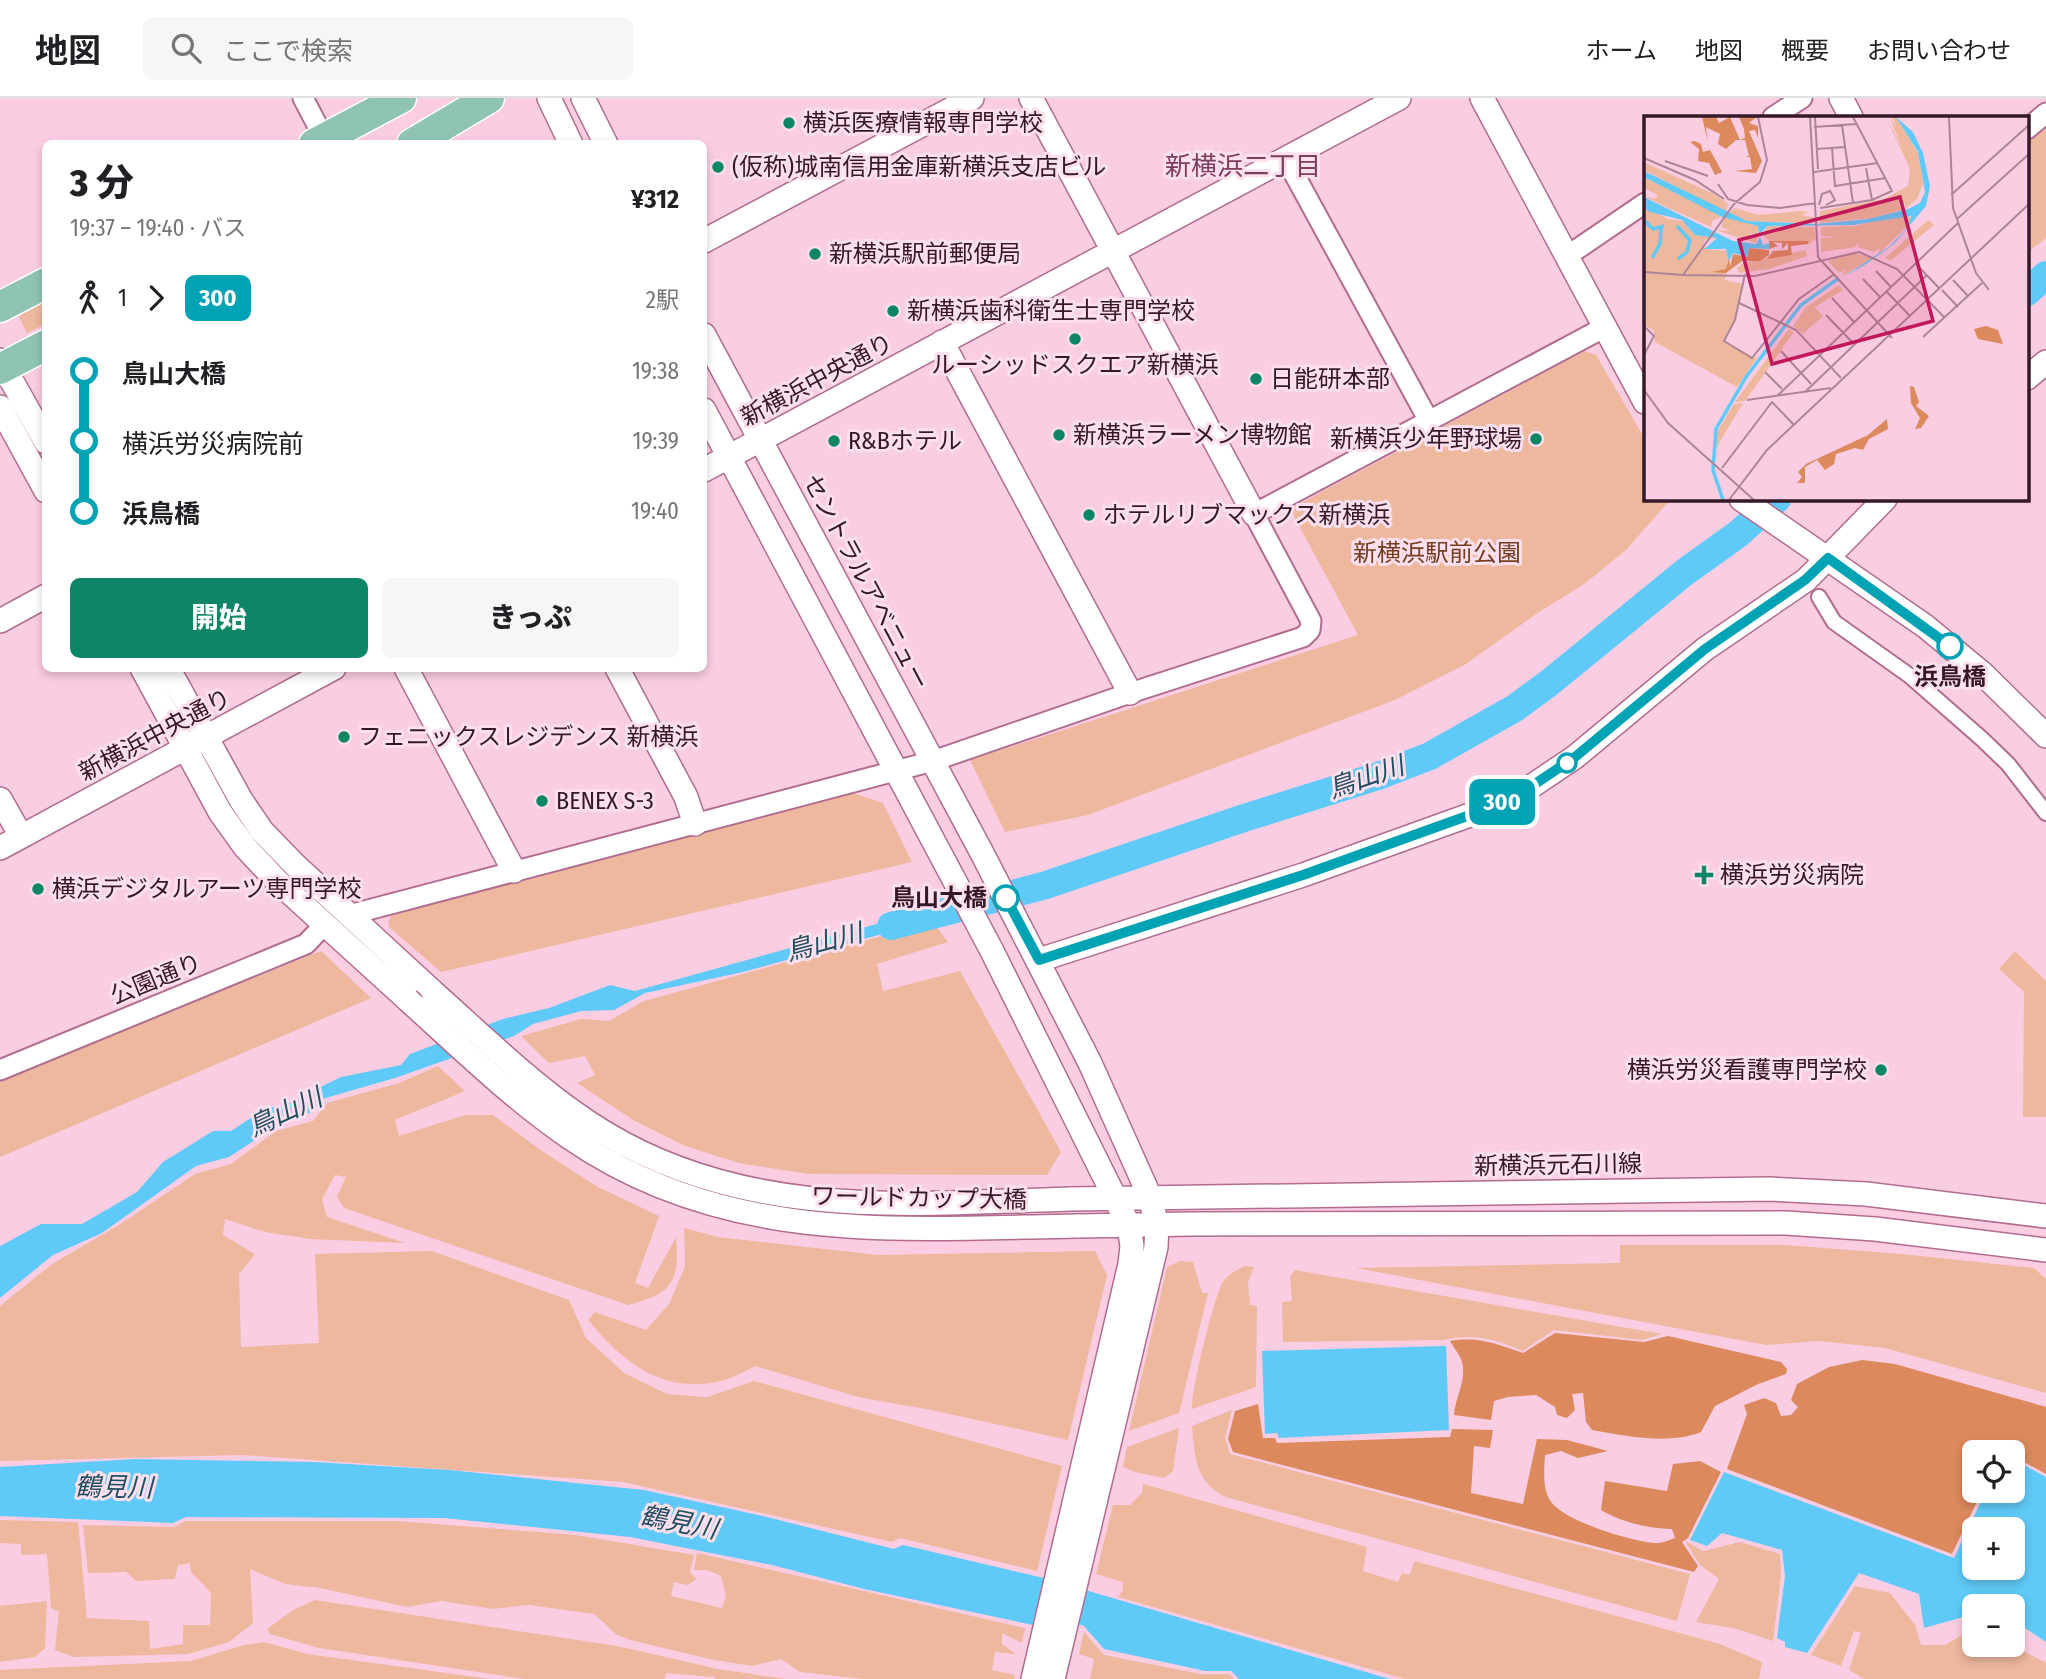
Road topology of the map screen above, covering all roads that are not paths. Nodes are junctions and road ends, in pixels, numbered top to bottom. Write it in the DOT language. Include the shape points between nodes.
graph roads {
  1 [pos="303,98"];
  2 [pos="401,98"];
  3 [pos="489,98"];
  4 [pos="549,98"];
  5 [pos="583,98"];
  6 [pos="972,98"];
  7 [pos="1031,98"];
  8 [pos="1399,98"];
  9 [pos="1482,98"];
  10 [pos="1802,98"];
  11 [pos="1841,98"];
  12 [pos="2046,113"];
  13 [pos="1775,116"];
  14 [pos="1851,116"];
  15 [pos="2028,128"];
  16 [pos="318,140"];
  17 [pos="320,140"];
  18 [pos="419,140"];
  19 [pos="569,140"];
  20 [pos="604,140"];
  21 [pos="1286,159"];
  22 [pos="1644,204"];
  23 [pos="707,239"];
  24 [pos="1113,251"];
  25 [pos="1567,256"];
  26 [pos="42,285"];
  27 [pos="0,307"];
  28 [pos="1605,327"];
  29 [pos="707,341"];
  30 [pos="943,342"];
  31 [pos="42,347"];
  32 [pos="2046,362"];
  33 [pos="2,365"];
  34 [pos="2028,377"];
  35 [pos="1644,400"];
  36 [pos="0,407"];
  37 [pos="707,416"];
  38 [pos="1429,421"];
  39 [pos="42,435"];
  40 [pos="760,440"];
  41 [pos="728,457"];
  42 [pos="707,468"];
  43 [pos="42,484"];
  44 [pos="1742,500"];
  45 [pos="1884,500"];
  46 [pos="1254,514"];
  47 [pos="1828,558"];
  48 [pos="1819,597"];
  49 [pos="42,598"];
  50 [pos="0,621"];
  51 [pos="144,672"];
  52 [pos="171,672"];
  53 [pos="327,672"];
  54 [pos="408,672"];
  55 [pos="619,672"];
  56 [pos="1130,693"];
  57 [pos="206,737"];
  58 [pos="2046,737"];
  59 [pos="185,748"];
  60 [pos="933,761"];
  61 [pos="897,771"];
  62 [pos="0,799"];
  63 [pos="2046,813"];
  64 [pos="695,824"];
  65 [pos="21,836"];
  66 [pos="0,848"];
  67 [pos="514,871"];
  68 [pos="349,915"];
  69 [pos="325,924"];
  70 [pos="1033,950"];
  71 [pos="0,1070"];
  72 [pos="1116,1197"];
  73 [pos="1150,1197"];
  74 [pos="1070,1199"];
  75 [pos="2046,1216"];
  76 [pos="1157,1225"];
  77 [pos="1129,1226"];
  78 [pos="2046,1250"];
  79 [pos="1141,1265"];
  80 [pos="1033,1679"];
  81 [pos="1052,1679"];
  1 -- 16 [label="street"];
  2 -- 17 [label="main road"];
  3 -- 18 [label="main road"];
  4 -- 19 [label="street"];
  5 -- 20 [label="street"];
  6 -- 23 [label="street"];
  7 -- 24 [label="street"];
  8 -- 21 [label="street, 新横浜中央通り"];
  9 -- 25 [label="street"];
  10 -- 13 [label="street"];
  11 -- 14 [label="street"];
  12 -- 15 [label="street"];
  21 -- 24 [label="street, 新横浜中央通り"];
  21 -- 38 [label="street"];
  22 -- 25 [label="street"];
  24 -- 30 [label="street, 新横浜中央通り"];
  24 -- 46 [label="street"];
  25 -- 28 [label="street"];
  26 -- 27 [label="main road"];
  28 -- 35 [label="street"];
  28 -- 38 [label="street"];
  29 -- 40 [label="street, セントラルアベニュー"];
  30 -- 40 [label="street, 新横浜中央通り"];
  30 -- 56 [label="street"];
  31 -- 33 [label="main road"];
  32 -- 34 [label="street"];
  33 -- 39 [label="street"];
  36 -- 43 [label="street"];
  37 -- 41 [label="street"];
  38 -- 46 [label="street"];
  40 -- 41 [label="street, 新横浜中央通り"];
  40 -- 60 [label="street, セントラルアベニュー"];
  41 -- 42 [label="street, 新横浜中央通り"];
  41 -- 61 [label="street"];
  44 -- 47 [label="street"];
  45 -- 47 [label="street"];
  46 -- 56 [label="street" via="1311,621 1310,630 1303,637"];
  47 -- 58 [label="street" via="1956,651"];
  47 -- 70 [label="street" via="1805,580 1705,649 1575,757 1523,792 1314,871"];
  48 -- 63 [label="street" via="1834,622 1910,676 1982,739"];
  49 -- 50 [label="street"];
  51 -- 59 [label="street, ワールドカップ大橋"];
  52 -- 57 [label="street, ワールドカップ大橋"];
  53 -- 57 [label="street, 新横浜中央通り"];
  54 -- 67 [label="street"];
  55 -- 64 [label="street" via="686,797"];
  56 -- 60 [label="street"];
  57 -- 59 [label="street, 新横浜中央通り"];
  57 -- 68 [label="street, ワールドカップ大橋" via="262,831"];
  59 -- 65 [label="street, 新横浜中央通り"];
  59 -- 69 [label="street, ワールドカップ大橋" via="245,847"];
  60 -- 61 [label="street"];
  60 -- 70 [label="street, セントラルアベニュー"];
  61 -- 64 [label="street"];
  61 -- 72 [label="street"];
  62 -- 65 [label="street"];
  64 -- 67 [label="street"];
  65 -- 66 [label="street, 新横浜中央通り"];
  67 -- 68 [label="street"];
  68 -- 74 [label="street, ワールドカップ大橋, bridge" via="580,1117 654,1159 704,1179 824,1200"];
  69 -- 71 [label="street, 公園通り" via="306,944"];
  69 -- 77 [label="street, ワールドカップ大橋, bridge" via="508,1089 569,1137 644,1180 698,1202 755,1216 850,1227"];
  70 -- 73 [label="street, セントラルアベニュー" via="1120,1124"];
  72 -- 73 [label="street, 新横浜元石川線"];
  72 -- 74 [label="street, 新横浜元石川線"];
  72 -- 77 [label="street"];
  73 -- 75 [label="street, 新横浜元石川線" via="1769,1189 1866,1194"];
  73 -- 76 [label="street, セントラルアベニュー"];
  76 -- 77 [label="street"];
  76 -- 78 [label="street" via="1774,1223 1875,1229"];
  76 -- 79 [label="street" via="1156,1247"];
  77 -- 79 [label="street"];
  79 -- 80 [label="street"];
  79 -- 81 [label="street"];
}
